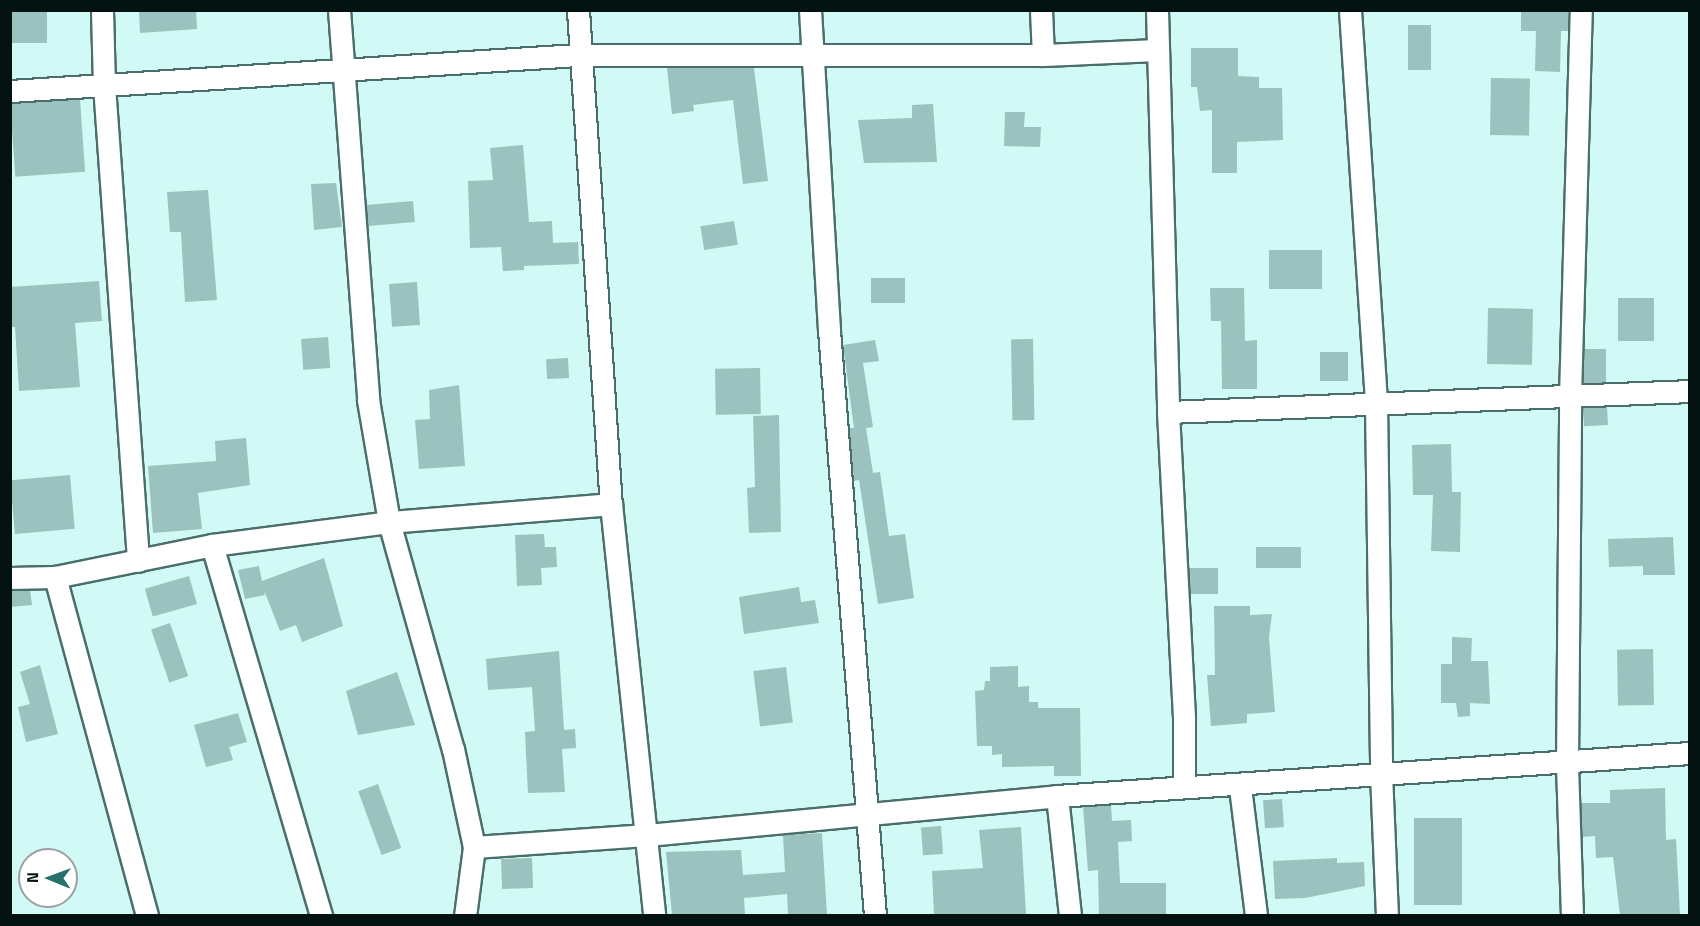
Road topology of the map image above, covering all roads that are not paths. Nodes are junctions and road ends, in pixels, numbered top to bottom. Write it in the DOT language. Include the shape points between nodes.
graph roads {
  1 [pos="102,10"];
  2 [pos="339,10"];
  3 [pos="578,10"];
  4 [pos="810,10"];
  5 [pos="1041,10"];
  6 [pos="1157,10"];
  7 [pos="1350,10"];
  8 [pos="1581,10"];
  9 [pos="1157,50"];
  10 [pos="812,53"];
  11 [pos="578,55"];
  12 [pos="1043,55"];
  13 [pos="341,70"];
  14 [pos="104,85"];
  15 [pos="10,91"];
  16 [pos="1689,391"];
  17 [pos="1570,397"];
  18 [pos="1376,402"];
  19 [pos="1168,412"];
  20 [pos="611,504"];
  21 [pos="389,522"];
  22 [pos="212,545"];
  23 [pos="138,561"];
  24 [pos="55,577"];
  25 [pos="10,578"];
  26 [pos="1689,753"];
  27 [pos="1567,764"];
  28 [pos="1381,773"];
  29 [pos="1240,786"];
  30 [pos="1184,787"];
  31 [pos="1057,796"];
  32 [pos="866,813"];
  33 [pos="647,835"];
  34 [pos="474,847"];
  35 [pos="147,915"];
  36 [pos="321,915"];
  37 [pos="465,915"];
  38 [pos="654,915"];
  39 [pos="875,915"];
  40 [pos="1070,915"];
  41 [pos="1256,915"];
  42 [pos="1387,915"];
  43 [pos="1572,915"];
  1 -- 14 [label="street"];
  2 -- 13 [label="street"];
  3 -- 11 [label="street"];
  4 -- 10 [label="street"];
  5 -- 12 [label="street"];
  6 -- 9 [label="street"];
  7 -- 18 [label="street"];
  8 -- 17 [label="street"];
  9 -- 12 [label="street"];
  9 -- 19 [label="street"];
  10 -- 11 [label="street"];
  10 -- 12 [label="street"];
  10 -- 32 [label="street"];
  11 -- 13 [label="street"];
  11 -- 20 [label="street"];
  13 -- 14 [label="street"];
  13 -- 21 [label="street" via="368,400"];
  14 -- 15 [label="street"];
  14 -- 23 [label="street"];
  16 -- 17 [label="street"];
  17 -- 18 [label="street"];
  17 -- 27 [label="street"];
  18 -- 19 [label="street"];
  18 -- 28 [label="street"];
  19 -- 30 [label="street"];
  20 -- 21 [label="street"];
  20 -- 33 [label="street"];
  21 -- 22 [label="street"];
  21 -- 34 [label="street" via="453,749"];
  22 -- 23 [label="street"];
  22 -- 36 [label="street"];
  23 -- 24 [label="street"];
  24 -- 25 [label="street"];
  24 -- 35 [label="street"];
  26 -- 27 [label="street"];
  27 -- 28 [label="street"];
  27 -- 43 [label="street"];
  28 -- 29 [label="street"];
  28 -- 42 [label="street"];
  29 -- 30 [label="street"];
  29 -- 41 [label="street"];
  30 -- 31 [label="street"];
  31 -- 32 [label="street"];
  31 -- 40 [label="street"];
  32 -- 33 [label="street"];
  32 -- 39 [label="street"];
  33 -- 34 [label="street"];
  33 -- 38 [label="street"];
  34 -- 37 [label="street"];
}
